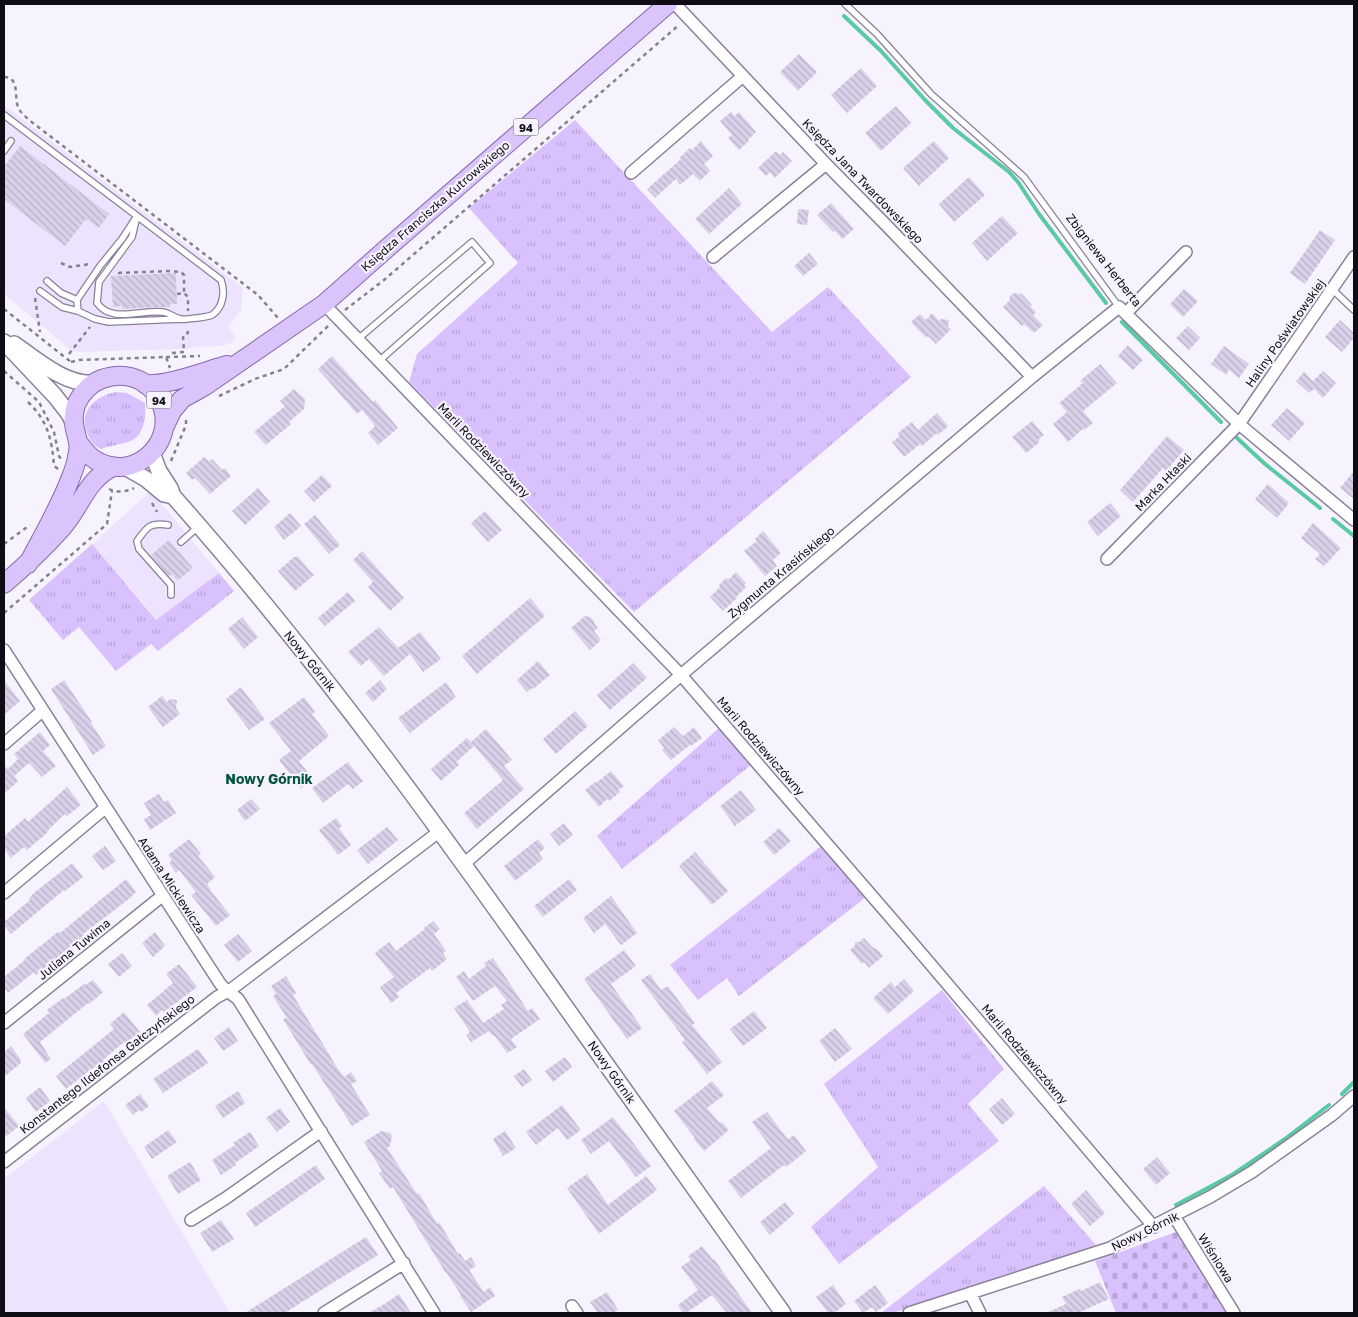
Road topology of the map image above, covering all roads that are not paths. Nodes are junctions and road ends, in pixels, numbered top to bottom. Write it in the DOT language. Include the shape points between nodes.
graph roads {
  1 [pos="668,4"];
  2 [pos="675,4"];
  3 [pos="845,4"];
  4 [pos="743,76"];
  5 [pos="4,116"];
  6 [pos="12,141"];
  7 [pos="4,151"];
  8 [pos="826,164"];
  9 [pos="630,173"];
  10 [pos="138,216"];
  11 [pos="1186,252"];
  12 [pos="713,257"];
  13 [pos="1354,257"];
  14 [pos="47,281"];
  15 [pos="1332,289"];
  16 [pos="40,291"];
  17 [pos="77,300"];
  18 [pos="1123,310"];
  19 [pos="1354,310"];
  20 [pos="78,311"];
  21 [pos="330,311"];
  22 [pos="181,319"];
  23 [pos="4,337"];
  24 [pos="357,339"];
  25 [pos="4,342"];
  26 [pos="241,361"];
  27 [pos="379,361"];
  28 [pos="1032,378"];
  29 [pos="94,383"];
  30 [pos="146,384"];
  31 [pos="74,424"];
  32 [pos="1239,424"];
  33 [pos="164,428"];
  34 [pos="79,443"];
  35 [pos="152,453"];
  36 [pos="119,467"];
  37 [pos="173,496"];
  38 [pos="1354,520"];
  39 [pos="168,526"];
  40 [pos="199,526"];
  41 [pos="181,542"];
  42 [pos="1108,559"];
  43 [pos="28,564"];
  44 [pos="4,584"];
  45 [pos="171,595"];
  46 [pos="4,650"];
  47 [pos="681,675"];
  48 [pos="42,711"];
  49 [pos="4,744"];
  50 [pos="105,808"];
  51 [pos="440,831"];
  52 [pos="465,863"];
  53 [pos="4,892"];
  54 [pos="162,896"];
  55 [pos="229,991"];
  56 [pos="4,1023"];
  57 [pos="1354,1096"];
  58 [pos="321,1131"];
  59 [pos="4,1162"];
  60 [pos="1174,1216"];
  61 [pos="191,1220"];
  62 [pos="1154,1227"];
  63 [pos="404,1263"];
  64 [pos="970,1293"];
  65 [pos="324,1313"];
  66 [pos="434,1313"];
  67 [pos="783,1313"];
  68 [pos="909,1313"];
  69 [pos="980,1313"];
  70 [pos="1234,1313"];
  1 -- 21 [label="main road, Księdza Franciszka Kutrowskiego / 94" via="384,250"];
  2 -- 4 [label="street, Księdza Jana Twardowskiego"];
  3 -- 18 [label="lane, Zbigniewa Herberta" via="931,94 1024,177"];
  4 -- 8 [label="street, Księdza Jana Twardowskiego"];
  4 -- 9 [label="street"];
  5 -- 10 [label="lane"];
  6 -- 7 [label="lane"];
  8 -- 12 [label="street"];
  8 -- 28 [label="street, Księdza Jana Twardowskiego"];
  10 -- 17 [label="lane"];
  10 -- 22 [label="lane" via="221,280 224,288 220,307 212,314"];
  10 -- 22 [label="lane" via="132,237 99,282 97,303 111,313 164,312"];
  11 -- 18 [label="street, Zygmunta Krasińskiego"];
  13 -- 15 [label="street, Haliny Poświatowskiej"];
  14 -- 17 [label="lane" via="61,293"];
  15 -- 19 [label="lane"];
  15 -- 32 [label="street, Haliny Poświatowskiej"];
  16 -- 20 [label="lane" via="62,306"];
  17 -- 20 [label="lane"];
  18 -- 28 [label="street, Zygmunta Krasińskiego"];
  18 -- 32 [label="street, Zbigniewa Herberta"];
  20 -- 22 [label="lane" via="109,322"];
  21 -- 24 [label="street, Marii Rodziewiczówny"];
  21 -- 26 [label="main road, Księdza Franciszka Kutrowskiego / 94" via="288,330"];
  23 -- 29 [label="street" via="61,376"];
  24 -- 27 [label="street, Marii Rodziewiczówny"];
  24 -- 27 [label="lane" via="472,242 490,263"];
  25 -- 31 [label="street" via="55,396"];
  26 -- 30 [label="main road, Księdza Franciszka Kutrowskiego / 94" via="174,380"];
  26 -- 33 [label="main road, Księdza Franciszka Kutrowskiego / 94" via="182,399"];
  27 -- 47 [label="street, Marii Rodziewiczówny"];
  28 -- 47 [label="street, Zygmunta Krasińskiego"];
  29 -- 30 [label="main road, 94" via="120,376"];
  29 -- 31 [label="main road" via="76,405"];
  30 -- 33 [label="main road, 94" via="161,403"];
  31 -- 34 [label="main road"];
  32 -- 38 [label="street, Zbigniewa Herberta"];
  32 -- 42 [label="street, Marka Hłaski"];
  33 -- 35 [label="main road, 94"];
  34 -- 36 [label="main road" via="93,459"];
  34 -- 43 [label="main road" via="75,468 61,502"];
  35 -- 36 [label="main road" via="140,462"];
  35 -- 37 [label="street, Nowy Górnik"];
  36 -- 37 [label="street, Nowy Górnik"];
  36 -- 43 [label="main road" via="103,471 94,480 63,527"];
  37 -- 40 [label="street, Nowy Górnik"];
  39 -- 45 [label="lane" via="152,524 137,541 140,549 171,585"];
  40 -- 41 [label="lane"];
  40 -- 51 [label="street, Nowy Górnik" via="321,673"];
  43 -- 44 [label="main road"];
  46 -- 48 [label="street, Adama Mickiewicza"];
  47 -- 52 [label="street, Zygmunta Krasińskiego"];
  47 -- 62 [label="street, Marii Rodziewiczówny"];
  48 -- 49 [label="street"];
  48 -- 50 [label="street, Adama Mickiewicza"];
  50 -- 53 [label="street"];
  50 -- 54 [label="street, Adama Mickiewicza"];
  51 -- 52 [label="street, Nowy Górnik"];
  51 -- 55 [label="street"];
  52 -- 67 [label="street, Nowy Górnik"];
  54 -- 55 [label="street, Adama Mickiewicza" via="221,986"];
  54 -- 56 [label="street, Juliana Tuwima"];
  55 -- 58 [label="street, Adama Mickiewicza" via="238,999"];
  55 -- 59 [label="street, Konstantego Ildefonsa Gałczyńskiego"];
  57 -- 60 [label="street, Nowy Górnik" via="1252,1172"];
  58 -- 61 [label="street"];
  58 -- 63 [label="street, Adama Mickiewicza"];
  60 -- 62 [label="street, Nowy Górnik"];
  60 -- 70 [label="street, Wiśniowa"];
  62 -- 64 [label="street, Nowy Górnik" via="1110,1248"];
  63 -- 65 [label="street"];
  63 -- 66 [label="street, Adama Mickiewicza"];
  64 -- 68 [label="street, Nowy Górnik"];
  64 -- 69 [label="street"];
}
